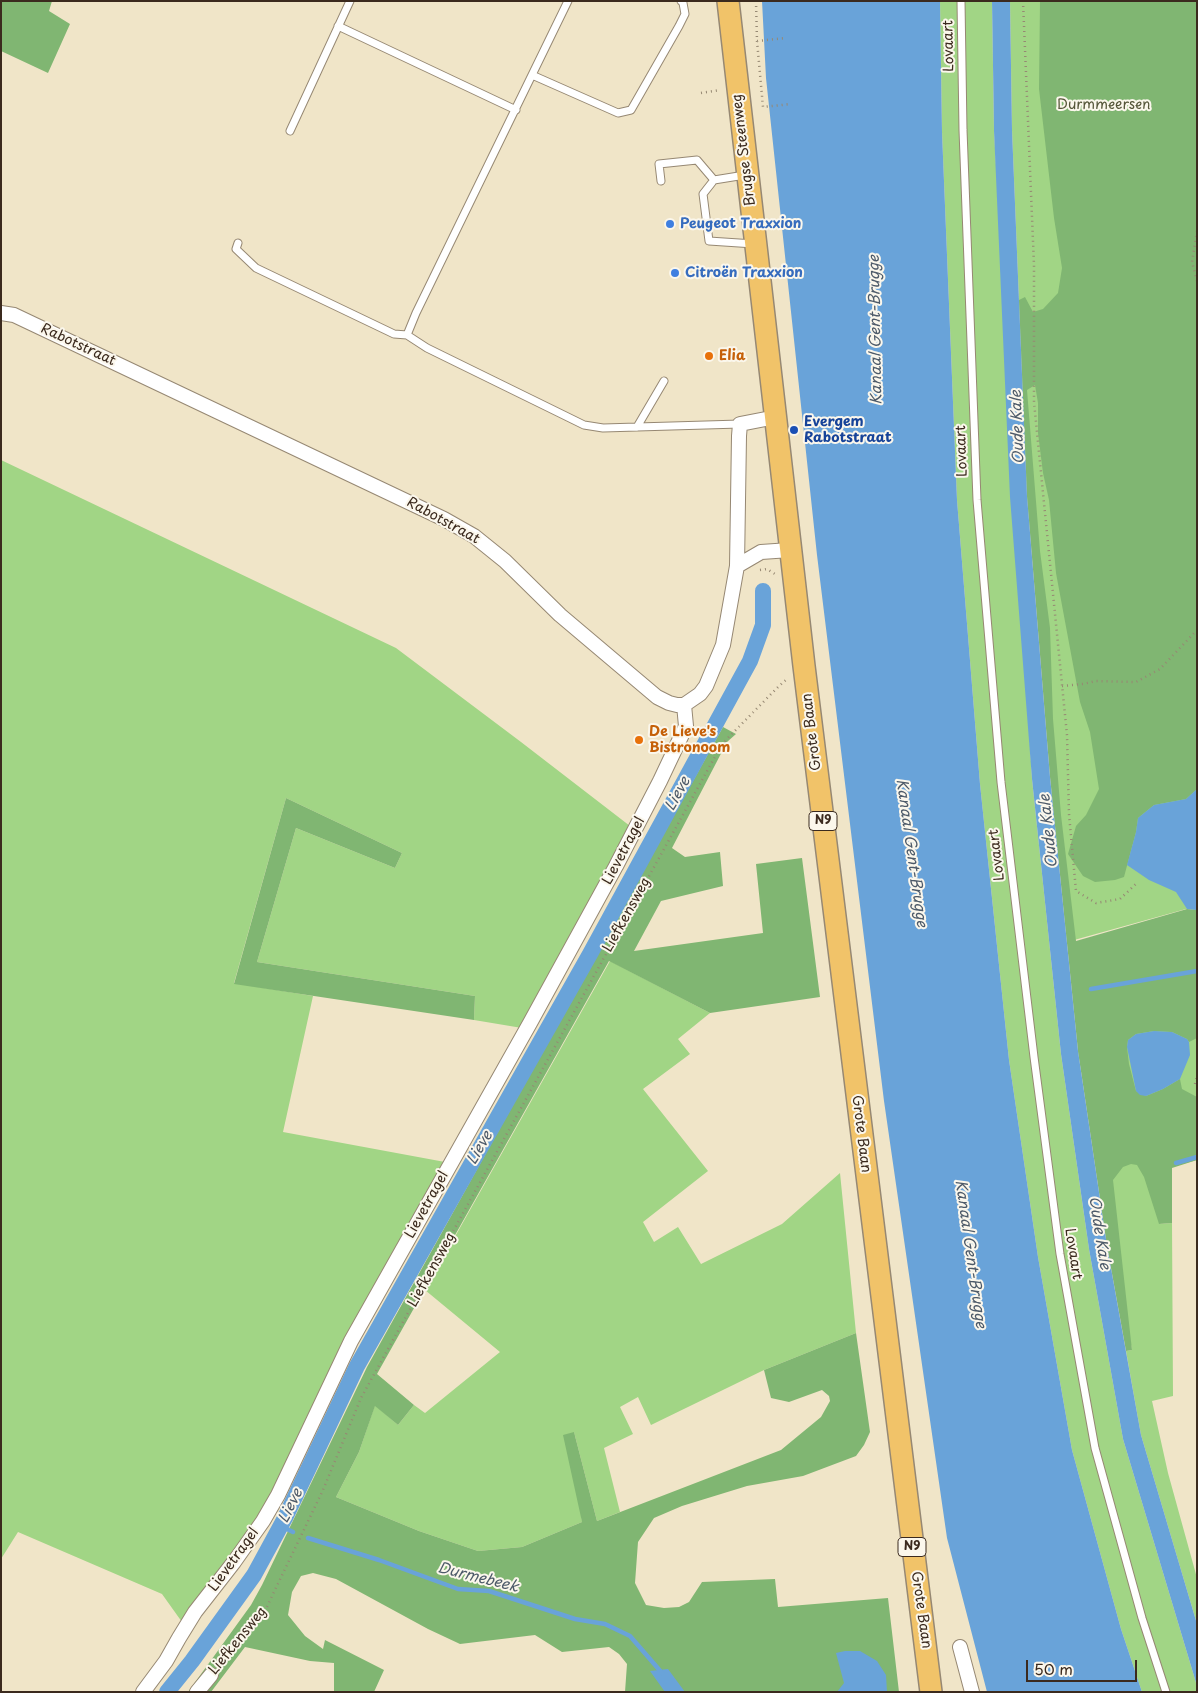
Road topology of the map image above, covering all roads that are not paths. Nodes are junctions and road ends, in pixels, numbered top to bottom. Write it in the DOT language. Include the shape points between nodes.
graph roads {
  1 [pos="350,1"];
  2 [pos="568,1"];
  3 [pos="681,1"];
  4 [pos="728,1"];
  5 [pos="961,1"];
  6 [pos="338,26"];
  7 [pos="532,75"];
  8 [pos="516,110"];
  9 [pos="290,131"];
  10 [pos="747,174"];
  11 [pos="714,180"];
  12 [pos="661,181"];
  13 [pos="238,243"];
  14 [pos="755,244"];
  15 [pos="1,313"];
  16 [pos="407,335"];
  17 [pos="664,381"];
  18 [pos="776,417"];
  19 [pos="740,424"];
  20 [pos="636,427"];
  21 [pos="790,550"];
  22 [pos="737,566"];
  23 [pos="793,575"];
  24 [pos="684,705"];
  25 [pos="960,1647"];
  26 [pos="211,1675"];
  27 [pos="143,1692"];
  28 [pos="197,1692"];
  29 [pos="931,1692"];
  30 [pos="972,1692"];
  31 [pos="1166,1692"];
  1 -- 6 [label="lane"];
  2 -- 7 [label="lane"];
  3 -- 7 [label="lane" via="685,14 631,110 618,113"];
  4 -- 10 [label="main road, Brugse Steenweg / N9"];
  5 -- 31 [label="lane, Lovaart" via="977,500 1001,782 1032,1048 1060,1254 1095,1448"];
  6 -- 8 [label="lane"];
  6 -- 9 [label="lane"];
  7 -- 8 [label="lane"];
  8 -- 16 [label="lane"];
  10 -- 11 [label="lane"];
  10 -- 14 [label="main road, Brugse Steenweg / N9"];
  11 -- 12 [label="lane" via="697,160 659,164"];
  11 -- 14 [label="lane" via="704,194 709,241"];
  13 -- 16 [label="lane" via="236,249 256,268 394,334"];
  14 -- 18 [label="main road, Brugse Steenweg / N9"];
  15 -- 24 [label="street, Rabotstraat" via="14,315 467,532 506,560 560,615 657,697"];
  16 -- 20 [label="lane" via="427,348 584,425"];
  17 -- 20 [label="lane"];
  18 -- 19 [label="street"];
  18 -- 21 [label="main road, Brugse Steenweg / N9"];
  19 -- 20 [label="lane"];
  19 -- 22 [label="street"];
  21 -- 22 [label="street" via="761,552"];
  21 -- 23 [label="main road, Brugse Steenweg / N9"];
  22 -- 24 [label="street" via="720,656 706,686 692,702"];
  23 -- 29 [label="main road, Grote Baan / N9"];
  24 -- 27 [label="street, Lievetragel" via="686,726 660,781 540,1006 351,1341 278,1495"];
  25 -- 30 [label="street"];
  26 -- 28 [label="street, Liefkensweg"];
}
